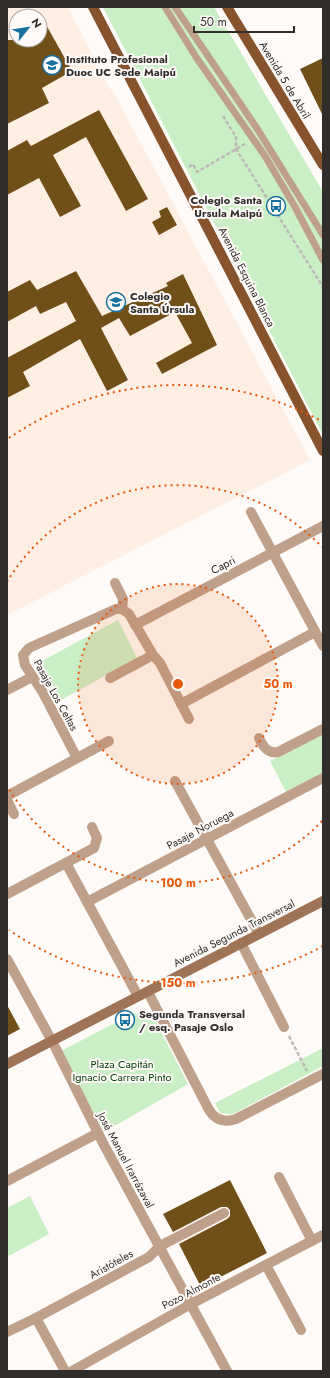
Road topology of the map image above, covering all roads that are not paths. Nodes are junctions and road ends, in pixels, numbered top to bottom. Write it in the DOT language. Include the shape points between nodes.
graph roads {
  1 [pos="93,7"];
  2 [pos="165,7"];
  3 [pos="175,7"];
  4 [pos="227,7"];
  5 [pos="323,165"];
  6 [pos="323,235"];
  7 [pos="323,260"];
  8 [pos="323,451"];
  9 [pos="251,512"];
  10 [pos="323,526"];
  11 [pos="272,552"];
  12 [pos="115,583"];
  13 [pos="122,609"];
  14 [pos="135,625"];
  15 [pos="316,632"];
  16 [pos="323,646"];
  17 [pos="153,655"];
  18 [pos="32,677"];
  19 [pos="110,678"];
  20 [pos="7,690"];
  21 [pos="182,704"];
  22 [pos="189,719"];
  23 [pos="323,729"];
  24 [pos="259,738"];
  25 [pos="109,741"];
  26 [pos="77,758"];
  27 [pos="323,778"];
  28 [pos="175,781"];
  29 [pos="7,796"];
  30 [pos="7,800"];
  31 [pos="14,814"];
  32 [pos="92,827"];
  33 [pos="207,839"];
  34 [pos="66,863"];
  35 [pos="7,894"];
  36 [pos="323,901"];
  37 [pos="87,902"];
  38 [pos="259,934"];
  39 [pos="241,943"];
  40 [pos="7,959"];
  41 [pos="143,994"];
  42 [pos="284,1027"];
  43 [pos="52,1041"];
  44 [pos="7,1064"];
  45 [pos="323,1074"];
  46 [pos="98,1133"];
  47 [pos="279,1177"];
  48 [pos="7,1181"];
  49 [pos="224,1213"];
  50 [pos="323,1235"];
  51 [pos="312,1241"];
  52 [pos="160,1246"];
  53 [pos="266,1265"];
  54 [pos="191,1304"];
  55 [pos="36,1318"];
  56 [pos="301,1330"];
  57 [pos="7,1332"];
  58 [pos="65,1371"];
  59 [pos="72,1371"];
  60 [pos="227,1371"];
  1 -- 8 [label="main road, Avenida Esquina Blanca"];
  2 -- 7 [label="lane" via="205,71 254,139"];
  3 -- 6 [label="lane" via="258,130"];
  4 -- 5 [label="main road, Avenida 5 de Abril"];
  9 -- 11 [label="street"];
  10 -- 11 [label="street, Capri"];
  11 -- 14 [label="street, Capri"];
  11 -- 15 [label="street"];
  12 -- 13 [label="street" via="123,599"];
  13 -- 14 [label="street"];
  13 -- 18 [label="street, Pasaje Los Celtas" via="29,648 23,658"];
  14 -- 17 [label="street"];
  15 -- 16 [label="street"];
  15 -- 21 [label="street"];
  17 -- 19 [label="street"];
  17 -- 21 [label="street"];
  18 -- 20 [label="street"];
  18 -- 26 [label="street, Pasaje Los Celtas"];
  21 -- 22 [label="street"];
  23 -- 24 [label="street" via="278,752 270,752"];
  25 -- 26 [label="street"];
  26 -- 29 [label="street"];
  27 -- 33 [label="street, Pasaje Noruega"];
  28 -- 33 [label="street"];
  30 -- 31 [label="street"];
  32 -- 34 [label="street" via="97,838 96,845"];
  33 -- 37 [label="street, Pasaje Noruega"];
  33 -- 38 [label="street"];
  34 -- 35 [label="street"];
  34 -- 37 [label="street"];
  36 -- 38 [label="main road, Avenida Segunda Transversal"];
  37 -- 41 [label="street"];
  38 -- 39 [label="main road, Avenida Segunda Transversal"];
  39 -- 41 [label="main road, Avenida Segunda Transversal"];
  39 -- 42 [label="street"];
  40 -- 43 [label="street, José Manuel Irarrázaval"];
  41 -- 43 [label="main road, Avenida Segunda Transversal"];
  41 -- 45 [label="street" via="208,1108 220,1120 236,1119"];
  43 -- 44 [label="main road, Avenida Segunda Transversal"];
  43 -- 46 [label="street, José Manuel Irarrázaval"];
  46 -- 48 [label="street"];
  46 -- 52 [label="street, José Manuel Irarrázaval"];
  47 -- 51 [label="street"];
  49 -- 52 [label="street, Aristóteles"];
  50 -- 51 [label="street, Pozo Almonte"];
  51 -- 53 [label="street, Pozo Almonte"];
  52 -- 54 [label="street, José Manuel Irarrázaval"];
  52 -- 55 [label="street, Aristóteles" via="149,1257"];
  53 -- 54 [label="street, Pozo Almonte"];
  53 -- 56 [label="street"];
  54 -- 59 [label="street, Pozo Almonte"];
  54 -- 60 [label="street, José Manuel Irarrázaval"];
  55 -- 57 [label="street, Aristóteles"];
  55 -- 58 [label="street"];
}
